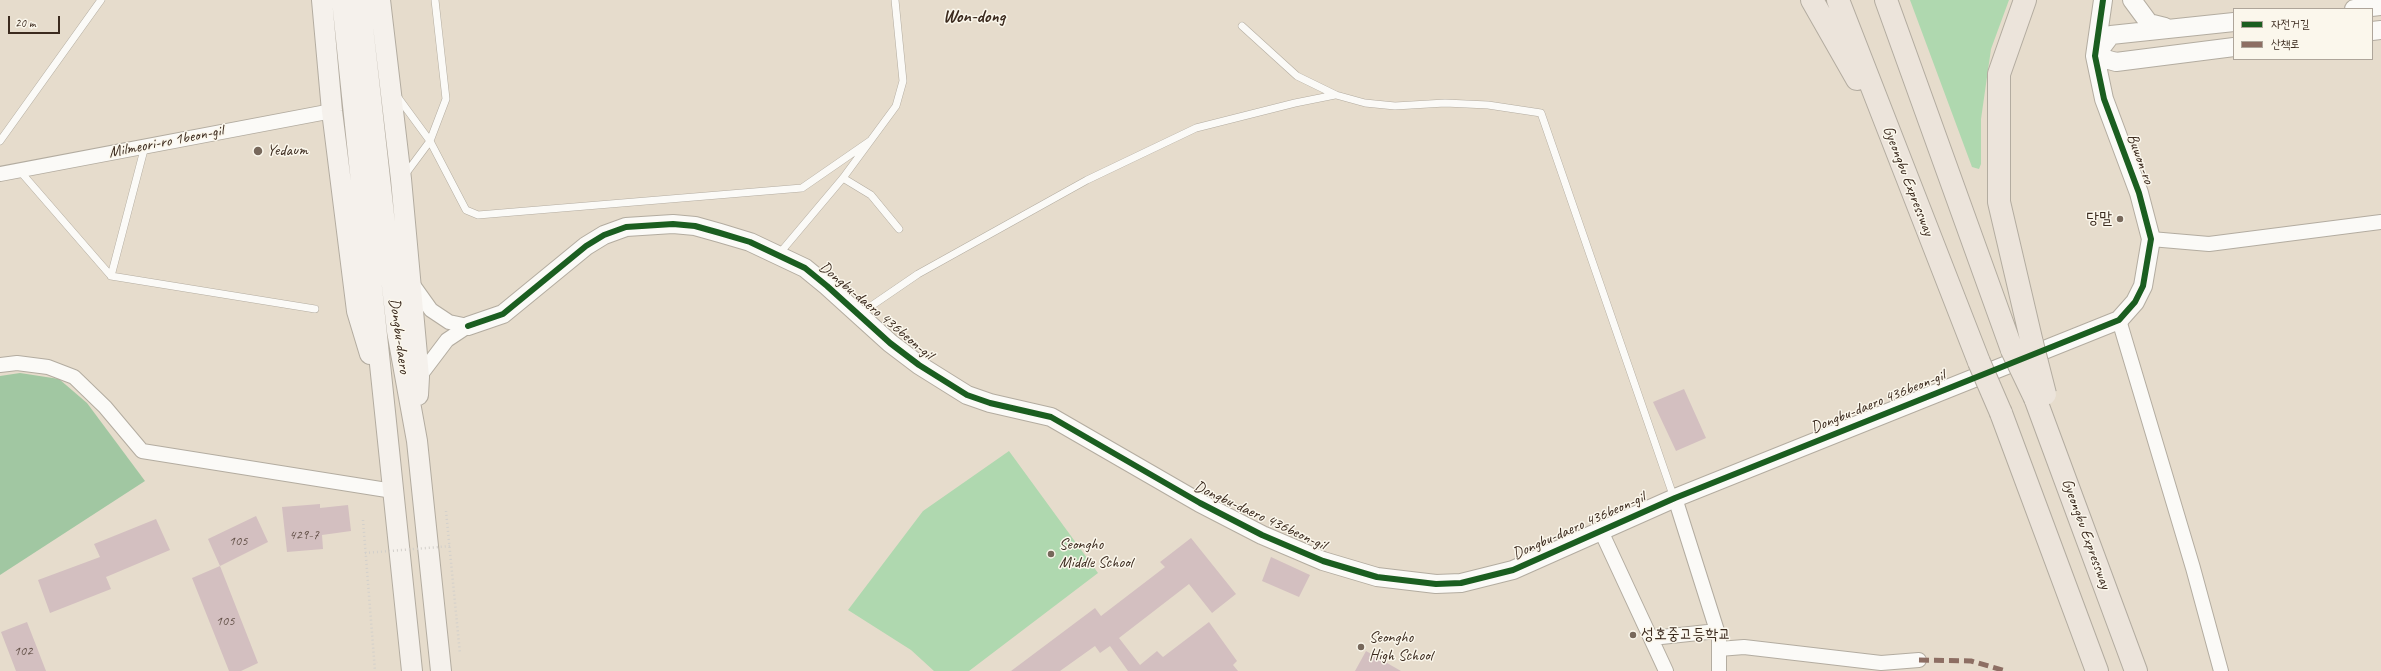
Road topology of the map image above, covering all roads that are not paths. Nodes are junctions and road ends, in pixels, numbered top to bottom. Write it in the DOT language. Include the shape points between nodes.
graph roads {
  1 [pos="102,0"];
  2 [pos="322,0"];
  3 [pos="342,0"];
  4 [pos="360,0"];
  5 [pos="380,0"];
  6 [pos="435,0"];
  7 [pos="896,0"];
  8 [pos="1812,0"];
  9 [pos="1838,0"];
  10 [pos="1886,0"];
  11 [pos="2025,0"];
  12 [pos="2103,0"];
  13 [pos="2132,0"];
  14 [pos="2381,6"];
  15 [pos="2363,8"];
  16 [pos="2233,22"];
  17 [pos="1242,26"];
  18 [pos="2170,28"];
  19 [pos="2233,47"];
  20 [pos="2095,56"];
  21 [pos="358,65"];
  22 [pos="390,87"];
  23 [pos="1336,95"];
  24 [pos="332,112"];
  25 [pos="0,141"];
  26 [pos="430,141"];
  27 [pos="870,141"];
  28 [pos="1893,142"];
  29 [pos="145,146"];
  30 [pos="19,170"];
  31 [pos="0,174"];
  32 [pos="843,178"];
  33 [pos="401,179"];
  34 [pos="2381,222"];
  35 [pos="899,229"];
  36 [pos="2151,239"];
  37 [pos="779,254"];
  38 [pos="111,276"];
  39 [pos="411,282"];
  40 [pos="315,309"];
  41 [pos="857,315"];
  42 [pos="2118,320"];
  43 [pos="468,326"];
  44 [pos="2022,346"];
  45 [pos="0,365"];
  46 [pos="419,377"];
  47 [pos="383,400"];
  48 [pos="417,441"];
  49 [pos="393,491"];
  50 [pos="1674,498"];
  51 [pos="1601,531"];
  52 [pos="1717,631"];
  53 [pos="1652,638"];
  54 [pos="1719,649"];
  55 [pos="1919,660"];
  56 [pos="412,671"];
  57 [pos="441,671"];
  58 [pos="1666,671"];
  59 [pos="1719,671"];
  60 [pos="2098,671"];
  61 [pos="2136,671"];
  62 [pos="2221,671"];
  1 -- 25 [label="lane"];
  2 -- 24 [label="main road, Dongbu-daero"];
  3 -- 21 [label="main road, Dongbu-daero"];
  4 -- 21 [label="main road, Dongbu-daero"];
  5 -- 22 [label="main road, Dongbu-daero"];
  6 -- 26 [label="lane" via="446,99"];
  7 -- 27 [label="lane" via="904,81 896,106"];
  8 -- 28 [label="highway"];
  9 -- 28 [label="highway, Gyeongbu Expressway"];
  10 -- 44 [label="highway"];
  11 -- 44 [label="highway" via="1999,74 1999,202"];
  12 -- 20 [label="street, Buwon-ro"];
  13 -- 18 [label="street" via="2149,23"];
  14 -- 15 [label="street"];
  16 -- 18 [label="street"];
  17 -- 23 [label="lane" via="1297,76"];
  18 -- 20 [label="street" via="2111,35"];
  19 -- 20 [label="street" via="2116,62"];
  20 -- 36 [label="street, Buwon-ro" via="2104,99 2139,193"];
  21 -- 47 [label="main road, Dongbu-daero"];
  21 -- 48 [label="main road, Dongbu-daero" via="397,331"];
  22 -- 26 [label="lane"];
  22 -- 33 [label="main road, Dongbu-daero"];
  23 -- 41 [label="lane" via="1196,128 1087,180 918,274"];
  23 -- 50 [label="lane" via="1364,103 1395,106 1445,103 1488,105 1541,113"];
  24 -- 29 [label="street, Milmeori-ro 1beon-gil"];
  24 -- 47 [label="main road, Dongbu-daero" via="357,311"];
  26 -- 27 [label="lane" via="466,210 478,215 802,188"];
  26 -- 33 [label="lane"];
  27 -- 32 [label="lane"];
  28 -- 60 [label="highway, Gyeongbu Expressway, bridge" via="1978,362 2001,413"];
  29 -- 30 [label="street, Milmeori-ro 1beon-gil"];
  29 -- 38 [label="lane"];
  30 -- 31 [label="street, Milmeori-ro 1beon-gil"];
  30 -- 38 [label="lane"];
  32 -- 35 [label="lane" via="871,195"];
  32 -- 37 [label="lane"];
  33 -- 39 [label="main road, Dongbu-daero"];
  34 -- 36 [label="street" via="2209,244"];
  36 -- 42 [label="street, Buwon-ro" via="2143,286 2135,302"];
  37 -- 41 [label="street, Dongbu-daero 436beon-gil" via="804,268"];
  37 -- 43 [label="street, Dongbu-daero 436beon-gil" via="750,242 695,226 673,224 626,227 604,235 586,246 503,314"];
  38 -- 40 [label="lane"];
  39 -- 43 [label="street" via="431,310 450,322"];
  39 -- 46 [label="main road, Dongbu-daero"];
  41 -- 51 [label="street, Dongbu-daero 436beon-gil" via="919,365 967,395 1051,417 1262,535 1350,570 1407,582 1461,582 1513,570"];
  42 -- 50 [label="street, Dongbu-daero 436beon-gil"];
  42 -- 62 [label="street" via="2194,568"];
  43 -- 46 [label="street, Dongbu-daero 436beon-gil" via="447,340"];
  44 -- 61 [label="highway, Gyeongbu Expressway, bridge" via="2070,490"];
  45 -- 49 [label="street" via="17,363 48,367 74,377 142,451"];
  46 -- 48 [label="main road, Dongbu-daero"];
  47 -- 49 [label="main road, Dongbu-daero"];
  48 -- 57 [label="main road, Dongbu-daero"];
  49 -- 56 [label="main road, Dongbu-daero"];
  50 -- 51 [label="street, Dongbu-daero 436beon-gil"];
  50 -- 52 [label="street"];
  51 -- 53 [label="street"];
  52 -- 53 [label="street"];
  52 -- 54 [label="street"];
  53 -- 58 [label="street"];
  54 -- 55 [label="street" via="1744,647 1881,663"];
  54 -- 59 [label="street"];
}
